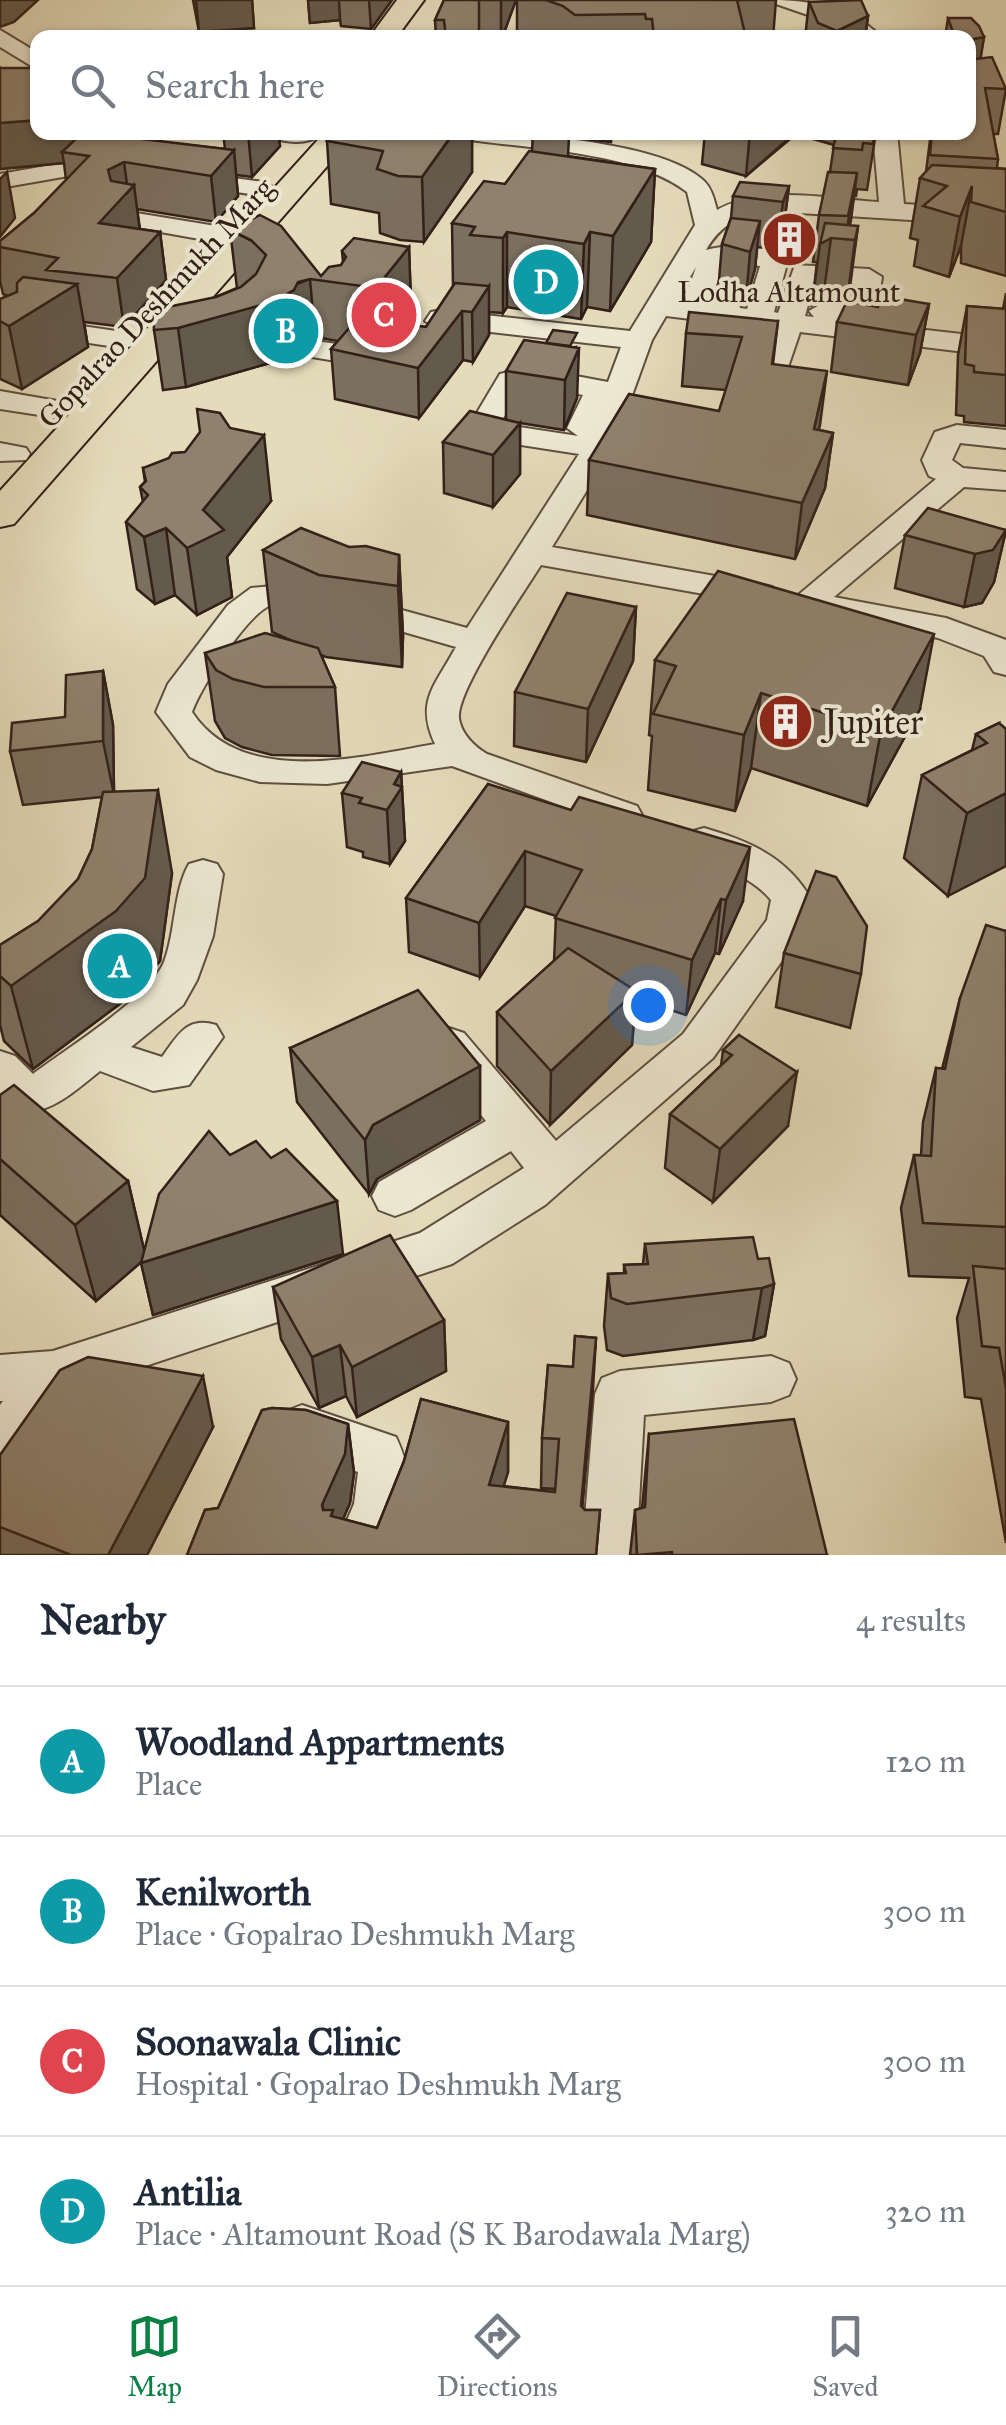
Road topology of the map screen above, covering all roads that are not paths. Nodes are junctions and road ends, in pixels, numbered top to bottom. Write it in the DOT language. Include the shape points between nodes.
graph roads {
  1 [pos="412,0"];
  2 [pos="432,0"];
  3 [pos="783,0"];
  4 [pos="388,30"];
  5 [pos="412,30"];
  6 [pos="860,30"];
  7 [pos="0,37"];
  8 [pos="30,58"];
  9 [pos="302,140"];
  10 [pos="304,140"];
  11 [pos="511,140"];
  12 [pos="886,140"];
  13 [pos="134,172"];
  14 [pos="168,176"];
  15 [pos="0,181"];
  16 [pos="264,188"];
  17 [pos="892,211"];
  18 [pos="1006,218"];
  19 [pos="130,220"];
  20 [pos="243,241"];
  21 [pos="674,278"];
  22 [pos="774,315"];
  23 [pos="0,322"];
  24 [pos="123,340"];
  25 [pos="1006,348"];
  26 [pos="316,350"];
  27 [pos="777,364"];
  28 [pos="53,399"];
  29 [pos="606,399"];
  30 [pos="0,400"];
  31 [pos="1006,439"];
  32 [pos="586,446"];
  33 [pos="5,459"];
  34 [pos="957,476"];
  35 [pos="1006,481"];
  36 [pos="0,515"];
  37 [pos="897,528"];
  38 [pos="931,534"];
  39 [pos="533,554"];
  40 [pos="808,602"];
  41 [pos="476,642"];
  42 [pos="1006,664"];
  43 [pos="457,752"];
  44 [pos="203,874"];
  45 [pos="201,1037"];
  46 [pos="444,1040"];
  47 [pos="98,1048"];
  48 [pos="0,1068"];
  49 [pos="516,1126"];
  50 [pos="553,1170"];
  51 [pos="396,1196"];
  52 [pos="21,1377"];
  53 [pos="771,1379"];
  54 [pos="250,1440"];
  55 [pos="0,1446"];
  56 [pos="359,1555"];
  57 [pos="609,1555"];
  1 -- 4 [label="main road"];
  2 -- 5 [label="main road"];
  3 -- 6 [label="street"];
  7 -- 8 [label="street"];
  9 -- 16 [label="main road, Gopalrao Deshmukh Marg"];
  10 -- 20 [label="main road, Gopalrao Deshmukh Marg"];
  11 -- 21 [label="street" via="644,162 674,171 697,188"];
  12 -- 17 [label="street"];
  13 -- 15 [label="street" via="80,168"];
  14 -- 16 [label="street" via="210,172"];
  16 -- 20 [label="main road, Gopalrao Deshmukh Marg"];
  17 -- 18 [label="street"];
  17 -- 21 [label="street" via="744,205"];
  19 -- 20 [label="street"];
  20 -- 24 [label="main road, Gopalrao Deshmukh Marg"];
  20 -- 36 [label="main road, Gopalrao Deshmukh Marg"];
  21 -- 22 [label="street"];
  21 -- 22 [label="street" via="701,303"];
  21 -- 22 [label="street" via="723,253 776,260"];
  21 -- 26 [label="street" via="441,318 417,356"];
  21 -- 29 [label="street"];
  22 -- 25 [label="street"];
  22 -- 27 [label="street"];
  23 -- 24 [label="street"];
  24 -- 28 [label="main road, Gopalrao Deshmukh Marg"];
  28 -- 30 [label="street"];
  28 -- 33 [label="main road, Gopalrao Deshmukh Marg"];
  29 -- 32 [label="street"];
  29 -- 32 [label="street" via="593,386 515,377 484,422 494,434"];
  31 -- 34 [label="street" via="946,438 937,460 940,470"];
  32 -- 39 [label="street"];
  34 -- 35 [label="street"];
  34 -- 37 [label="street"];
  37 -- 38 [label="street"];
  37 -- 40 [label="street"];
  39 -- 40 [label="street"];
  39 -- 41 [label="street"];
  40 -- 42 [label="street" via="946,629 998,649"];
  41 -- 43 [label="street" via="441,718"];
  41 -- 43 [label="street" via="304,593 263,596 240,612 181,692 174,712 206,750 262,771 360,768"];
  43 -- 50 [label="street" via="496,791 660,827 741,854 780,881 792,899 787,923 698,1046"];
  44 -- 47 [label="street" via="182,975 168,994"];
  45 -- 47 [label="street" via="174,1073 160,1076"];
  46 -- 49 [label="street"];
  47 -- 48 [label="street" via="34,1094 24,1093"];
  49 -- 50 [label="street"];
  49 -- 51 [label="street"];
  50 -- 52 [label="street" via="435,1249"];
  52 -- 55 [label="street"];
  53 -- 57 [label="street" via="620,1394"];
  54 -- 56 [label="street" via="266,1430 296,1427 378,1454 386,1466 385,1486"];
}
